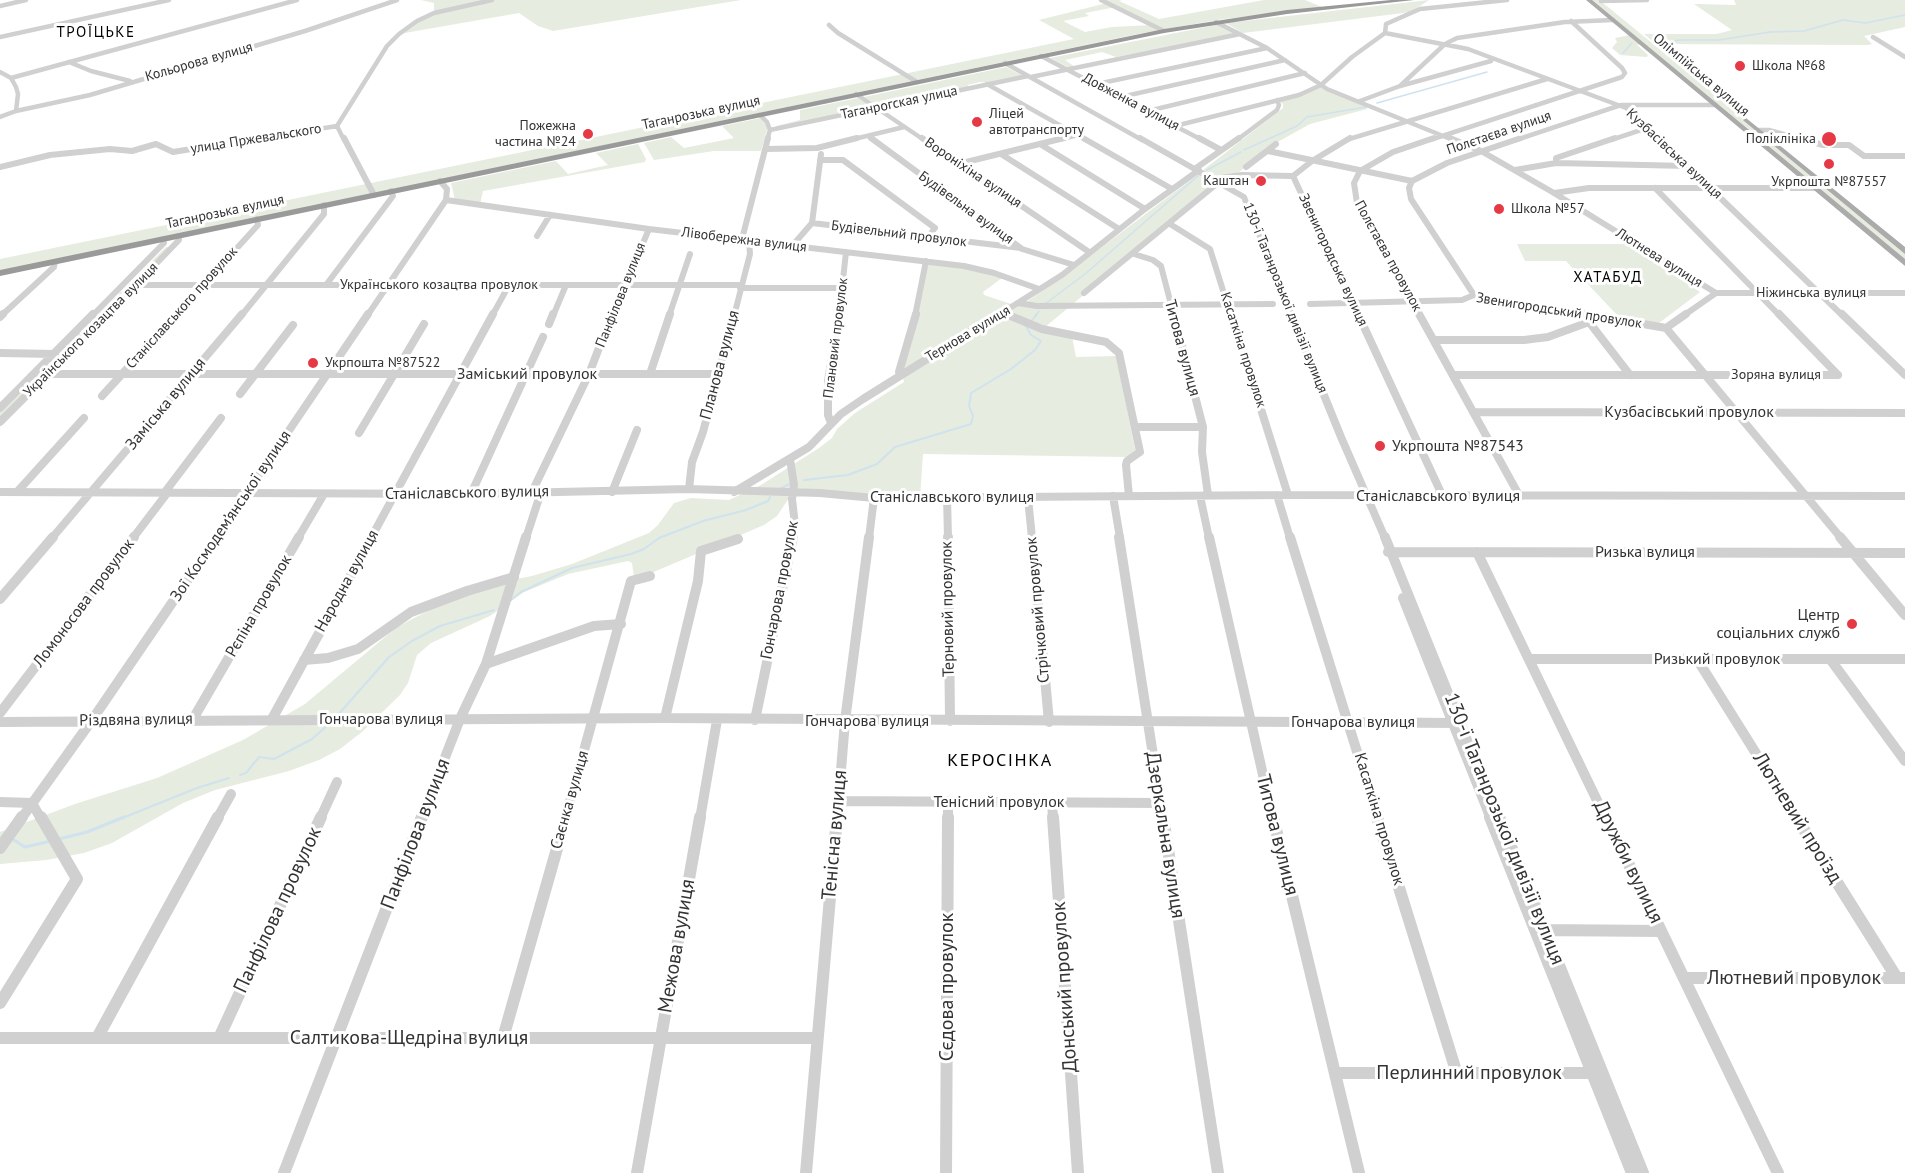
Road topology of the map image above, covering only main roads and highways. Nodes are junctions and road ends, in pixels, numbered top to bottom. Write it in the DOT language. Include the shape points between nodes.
graph roads {
  1 [pos="1411,0"];
  2 [pos="1589,0"];
  3 [pos="1600,1"];
  4 [pos="1613,20"];
  5 [pos="1623,20"];
  6 [pos="1716,105"];
  7 [pos="1728,105"];
  8 [pos="1905,251"];
  9 [pos="1905,263"];
  10 [pos="0,273"];
  1 -- 10 [label="highway, Таганрозька вулиця" via="1299,10 1164,31"];
  2 -- 4 [label="main road, Олімпійська вулиця"];
  3 -- 5 [label="main road, Олімпійська вулиця"];
  4 -- 5 [label="main road"];
  4 -- 6 [label="main road, Олімпійська вулиця"];
  5 -- 7 [label="main road, Олімпійська вулиця"];
  6 -- 7 [label="main road, Полєтаєва вулиця"];
  6 -- 9 [label="main road, Олімпійська вулиця"];
  7 -- 8 [label="main road, Олімпійська вулиця"];
}
